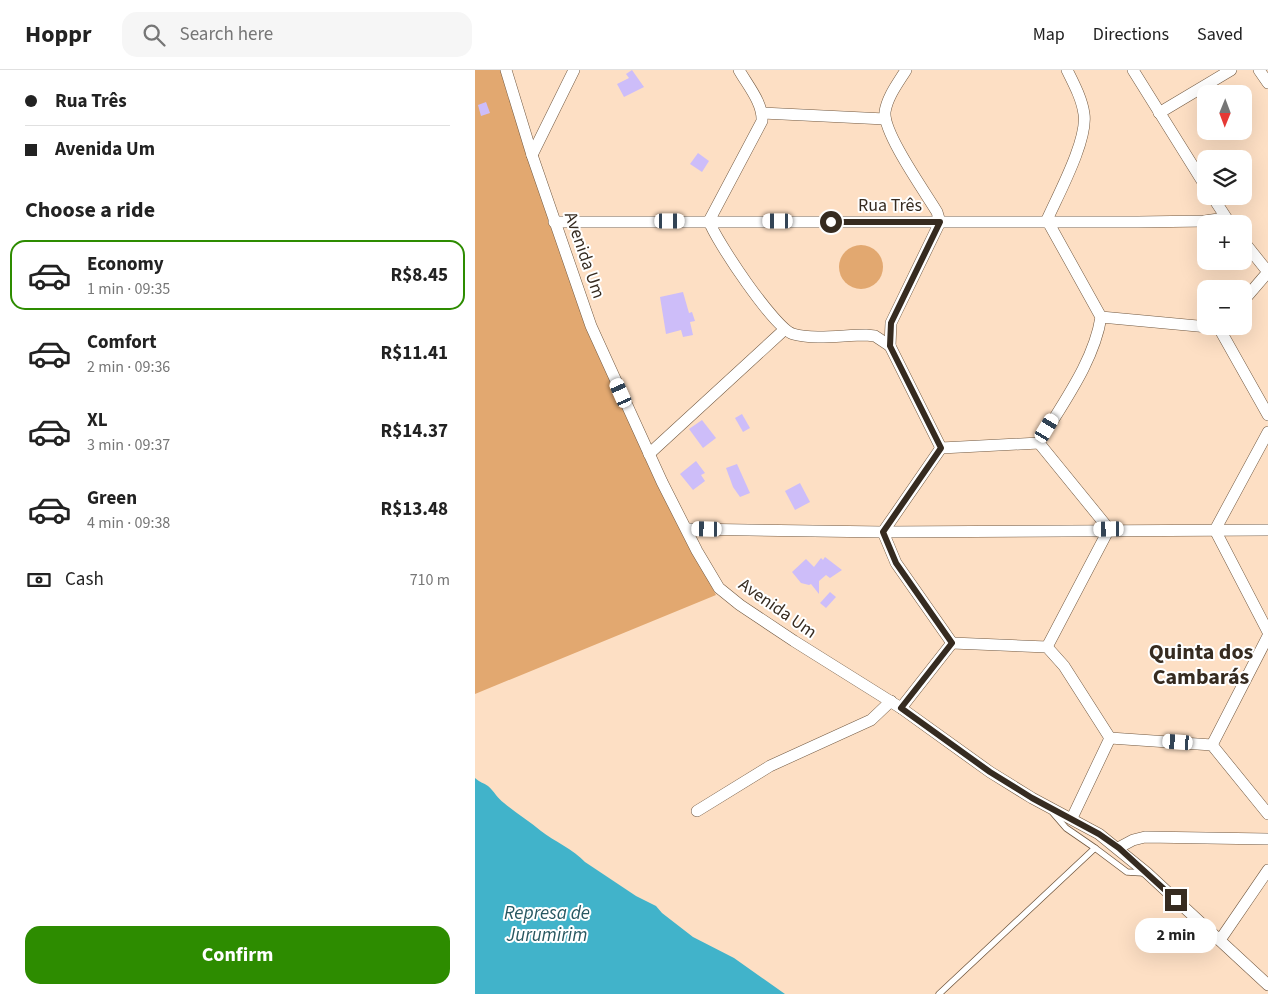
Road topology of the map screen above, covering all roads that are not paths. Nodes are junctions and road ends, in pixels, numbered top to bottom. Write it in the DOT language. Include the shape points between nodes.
graph roads {
  1 [pos="506,70"];
  2 [pos="574,70"];
  3 [pos="739,70"];
  4 [pos="906,70"];
  5 [pos="1067,70"];
  6 [pos="1133,70"];
  7 [pos="1231,70"];
  8 [pos="1259,70"];
  9 [pos="1268,83"];
  10 [pos="763,113"];
  11 [pos="1159,113"];
  12 [pos="885,119"];
  13 [pos="532,155"];
  14 [pos="1197,173"];
  15 [pos="1047,220"];
  16 [pos="709,221"];
  17 [pos="1197,221"];
  18 [pos="554,222"];
  19 [pos="940,222"];
  20 [pos="1252,252"];
  21 [pos="1268,272"];
  22 [pos="1252,291"];
  23 [pos="1101,318"];
  24 [pos="891,323"];
  25 [pos="1197,325"];
  26 [pos="784,330"];
  27 [pos="1224,335"];
  28 [pos="871,336"];
  29 [pos="890,346"];
  30 [pos="1268,415"];
  31 [pos="1268,432"];
  32 [pos="1039,443"];
  33 [pos="941,448"];
  34 [pos="649,454"];
  35 [pos="688,529"];
  36 [pos="1109,529"];
  37 [pos="1215,530"];
  38 [pos="1268,530"];
  39 [pos="883,532"];
  40 [pos="1268,632"];
  41 [pos="1268,636"];
  42 [pos="952,643"];
  43 [pos="1047,647"];
  44 [pos="891,701"];
  45 [pos="901,708"];
  46 [pos="1110,738"];
  47 [pos="1212,745"];
  48 [pos="1048,806"];
  49 [pos="697,811"];
  50 [pos="1268,814"];
  51 [pos="1072,818"];
  52 [pos="1268,839"];
  53 [pos="1095,848"];
  54 [pos="1119,848"];
  55 [pos="1268,870"];
  56 [pos="1147,873"];
  57 [pos="1220,940"];
  58 [pos="1268,985"];
  59 [pos="939,994"];
  1 -- 13 [label="street, Avenida Um"];
  2 -- 13 [label="street"];
  3 -- 10 [label="street"];
  4 -- 12 [label="street" via="888,101"];
  5 -- 15 [label="street" via="1084,113 1085,127"];
  6 -- 11 [label="street"];
  7 -- 11 [label="street"];
  8 -- 9 [label="street"];
  10 -- 12 [label="street"];
  10 -- 16 [label="street" via="758,132"];
  11 -- 14 [label="street"];
  12 -- 19 [label="street"];
  13 -- 18 [label="street, Avenida Um"];
  15 -- 17 [label="street, Rua Três"];
  15 -- 19 [label="street, Rua Três"];
  15 -- 23 [label="street"];
  16 -- 18 [label="street, Rua Três"];
  16 -- 19 [label="street, Rua Três"];
  16 -- 26 [label="street" via="726,255"];
  18 -- 34 [label="street, Avenida Um" via="591,326"];
  19 -- 24 [label="street"];
  20 -- 21 [label="street"];
  21 -- 22 [label="street"];
  23 -- 25 [label="street"];
  23 -- 32 [label="street" via="1091,352"];
  24 -- 28 [label="street"];
  24 -- 29 [label="street"];
  26 -- 28 [label="street" via="800,336"];
  26 -- 34 [label="street"];
  27 -- 30 [label="street"];
  28 -- 29 [label="street"];
  29 -- 33 [label="street"];
  31 -- 37 [label="street"];
  32 -- 33 [label="street"];
  32 -- 36 [label="street"];
  33 -- 39 [label="street"];
  34 -- 35 [label="street, Avenida Um"];
  35 -- 39 [label="street"];
  35 -- 44 [label="street, Avenida Um" via="719,588 793,641"];
  36 -- 37 [label="street"];
  36 -- 39 [label="street"];
  36 -- 43 [label="street"];
  37 -- 38 [label="street"];
  37 -- 40 [label="street"];
  39 -- 42 [label="street" via="896,563"];
  41 -- 47 [label="street"];
  42 -- 43 [label="street"];
  42 -- 45 [label="street"];
  43 -- 46 [label="street" via="1064,666"];
  44 -- 45 [label="street, Avenida Um"];
  44 -- 49 [label="street" via="871,720 770,766"];
  45 -- 48 [label="street, Avenida Um" via="990,772"];
  46 -- 47 [label="street"];
  46 -- 51 [label="street"];
  47 -- 50 [label="street"];
  48 -- 51 [label="street, Avenida Um"];
  48 -- 53 [label="lane" via="1066,828"];
  51 -- 54 [label="street, Avenida Um"];
  52 -- 54 [label="street" via="1145,837"];
  53 -- 56 [label="lane" via="1127,872"];
  53 -- 59 [label="lane"];
  54 -- 56 [label="street, Avenida Um"];
  55 -- 57 [label="street"];
  56 -- 57 [label="street, Avenida Um"];
  57 -- 58 [label="street, Avenida Um"];
}
